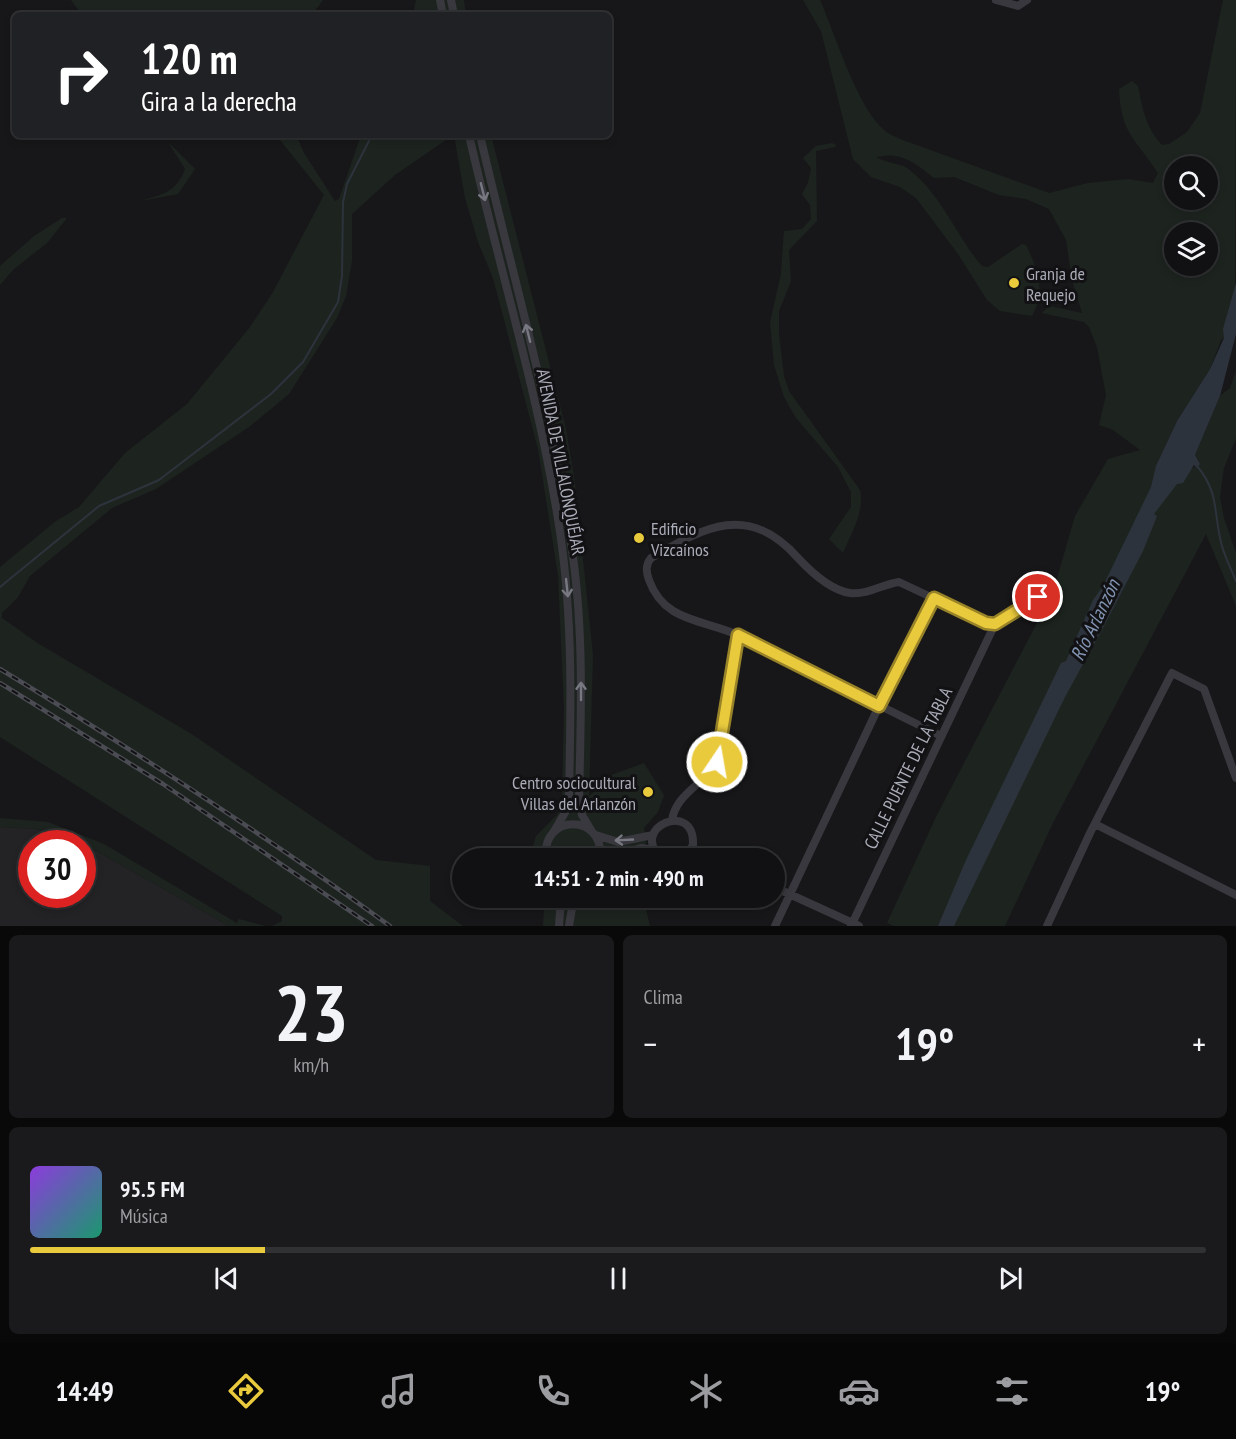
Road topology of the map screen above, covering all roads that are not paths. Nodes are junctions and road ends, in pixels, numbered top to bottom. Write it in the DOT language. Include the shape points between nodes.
graph roads {
  1 [pos="996,0"];
  2 [pos="1027,0"];
  3 [pos="470,138"];
  4 [pos="481,138"];
  5 [pos="1038,597"];
  6 [pos="934,598"];
  7 [pos="995,624"];
  8 [pos="738,635"];
  9 [pos="879,706"];
  10 [pos="941,736"];
  11 [pos="1236,778"];
  12 [pos="672,820"];
  13 [pos="1095,824"];
  14 [pos="552,833"];
  15 [pos="593,833"];
  16 [pos="653,834"];
  17 [pos="545,848"];
  18 [pos="600,848"];
  19 [pos="654,848"];
  20 [pos="691,848"];
  21 [pos="785,892"];
  22 [pos="789,894"];
  23 [pos="1236,895"];
  24 [pos="560,908"];
  25 [pos="572,908"];
  26 [pos="854,925"];
  27 [pos="559,926"];
  28 [pos="569,926"];
  29 [pos="775,926"];
  30 [pos="1047,926"];
  1 -- 2 [label="street" via="1018,6"];
  3 -- 14 [label="street, AVENIDA DE VILLALONQUÉJAR, one-way" via="544,444 564,563 571,676 569,795 566,811"];
  15 -- 4 [label="street, AVENIDA DE VILLALONQUÉJAR, one-way" via="582,815 579,798 580,658 568,522 549,421"];
  5 -- 7 [label="street"];
  6 -- 7 [label="street"];
  6 -- 8 [label="street" via="899,582 867,592 847,592 814,574 774,538 741,524 697,532 649,561 647,575 653,593 665,608 675,615"];
  6 -- 9 [label="street"];
  7 -- 10 [label="street, CALLE PUENTE DE LA TABLA"];
  8 -- 9 [label="street"];
  8 -- 12 [label="street" via="717,762 707,777 676,803"];
  9 -- 10 [label="street"];
  9 -- 22 [label="street"];
  10 -- 26 [label="street, CALLE PUENTE DE LA TABLA"];
  11 -- 13 [label="street" via="1204,689 1172,673"];
  12 -- 16 [label="street" via="660,825"];
  12 -- 20 [label="street" via="688,828 693,839"];
  13 -- 23 [label="street"];
  13 -- 30 [label="street"];
  14 -- 15 [label="street" via="567,824 584,826"];
  14 -- 17 [label="street, AVENIDA DE VILLALONQUÉJAR"];
  16 -- 15 [label="street, one-way" via="618,842"];
  15 -- 18 [label="street, AVENIDA DE VILLALONQUÉJAR"];
  16 -- 19 [label="street"];
  21 -- 22 [label="street"];
  22 -- 26 [label="street"];
  22 -- 29 [label="street"];
  24 -- 27 [label="street"];
  25 -- 28 [label="street"];
}
